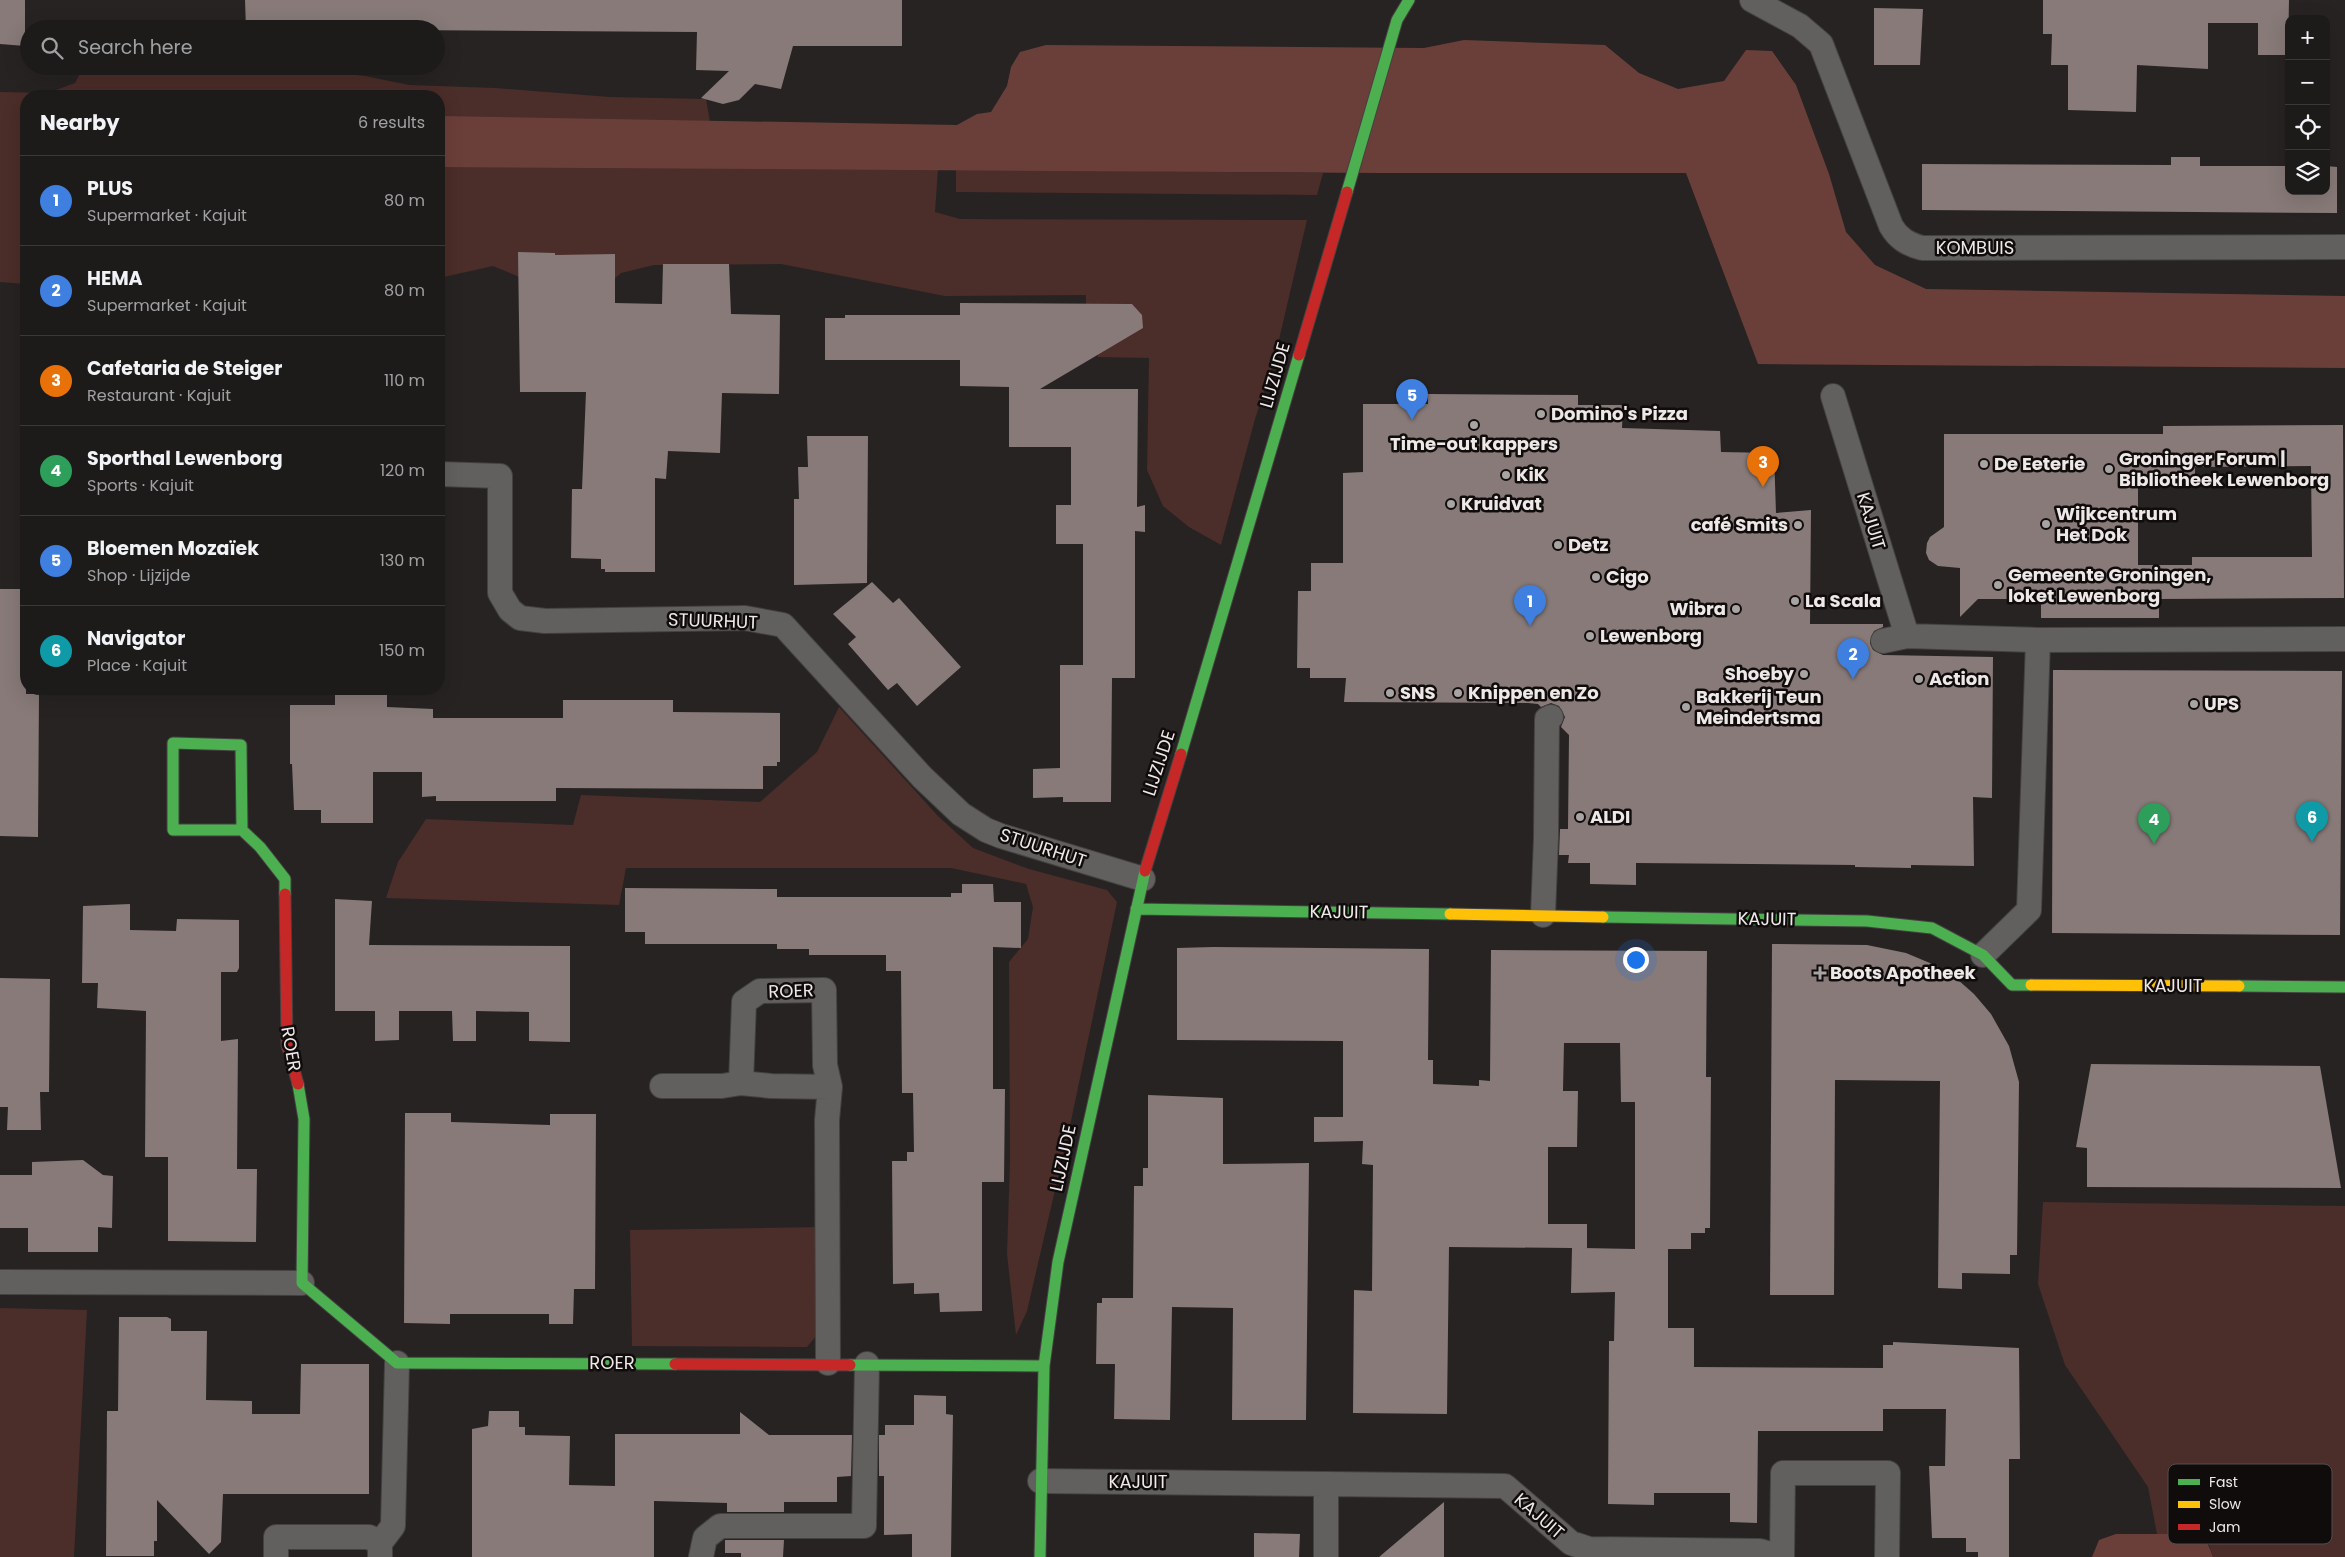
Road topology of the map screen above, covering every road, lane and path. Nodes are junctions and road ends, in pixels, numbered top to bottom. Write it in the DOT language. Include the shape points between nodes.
graph roads {
  1 [pos="1409,0"];
  2 [pos="1752,0"];
  3 [pos="2345,247"];
  4 [pos="1833,396"];
  5 [pos="445,474"];
  6 [pos="1907,636"];
  7 [pos="2345,639"];
  8 [pos="2038,640"];
  9 [pos="1883,641"];
  10 [pos="1550,717"];
  11 [pos="242,830"];
  12 [pos="1143,879"];
  13 [pos="1136,909"];
  14 [pos="1543,915"];
  15 [pos="1983,955"];
  16 [pos="2345,987"];
  17 [pos="741,1083"];
  18 [pos="662,1086"];
  19 [pos="830,1087"];
  20 [pos="0,1282"];
  21 [pos="302,1283"];
  22 [pos="397,1363"];
  23 [pos="828,1364"];
  24 [pos="867,1364"];
  25 [pos="1044,1366"];
  26 [pos="1040,1481"];
  27 [pos="1326,1484"];
  28 [pos="380,1550"];
  29 [pos="276,1557"];
  30 [pos="701,1557"];
  31 [pos="1040,1557"];
  32 [pos="1326,1557"];
  33 [pos="1781,1557"];
  34 [pos="1887,1557"];
  1 -- 12 [label="street, LIJZIJDE" via="1397,20 1390,43"];
  2 -- 3 [label="street, KOMBUIS" via="1800,26 1821,44 1891,226 1911,245 1922,248"];
  4 -- 6 [label="street, KAJUIT"];
  5 -- 12 [label="street, STUURHUT" via="500,476 500,593 510,610 520,618 545,621 745,618 783,625 922,777 967,818 1001,836"];
  6 -- 8 [label="street"];
  6 -- 9 [label="street"];
  7 -- 8 [label="street"];
  8 -- 15 [label="street" via="2029,910"];
  10 -- 14 [label="street" via="1547,719"];
  11 -- 11 [label="street" via="241,745 173,744 173,830"];
  11 -- 21 [label="street, ROER" via="285,879 287,1045 304,1119"];
  12 -- 13 [label="street, LIJZIJDE"];
  13 -- 14 [label="street, KAJUIT"];
  13 -- 25 [label="street, LIJZIJDE" via="1058,1262"];
  14 -- 15 [label="street, KAJUIT" via="1867,921 1932,928"];
  15 -- 16 [label="street, KAJUIT" via="2012,985"];
  17 -- 18 [label="street"];
  17 -- 19 [label="street"];
  17 -- 19 [label="street, ROER" via="744,1002 760,991 824,990 825,1065"];
  19 -- 23 [label="street, ROER"];
  20 -- 21 [label="street"];
  21 -- 22 [label="street"];
  22 -- 23 [label="street, ROER"];
  22 -- 28 [label="street" via="393,1526"];
  23 -- 24 [label="street, ROER"];
  24 -- 25 [label="street, ROER"];
  24 -- 30 [label="street" via="864,1526 720,1526 705,1538"];
  25 -- 26 [label="street, LIJZIJDE"];
  26 -- 27 [label="street, KAJUIT"];
  26 -- 31 [label="street, LIJZIJDE"];
  27 -- 32 [label="street"];
  27 -- 33 [label="street, KAJUIT" via="1505,1486 1571,1543 1589,1549 1760,1551"];
  28 -- 29 [label="street" via="370,1537 276,1536"];
  33 -- 34 [label="street, KAJUIT" via="1783,1473 1888,1473"];
}
